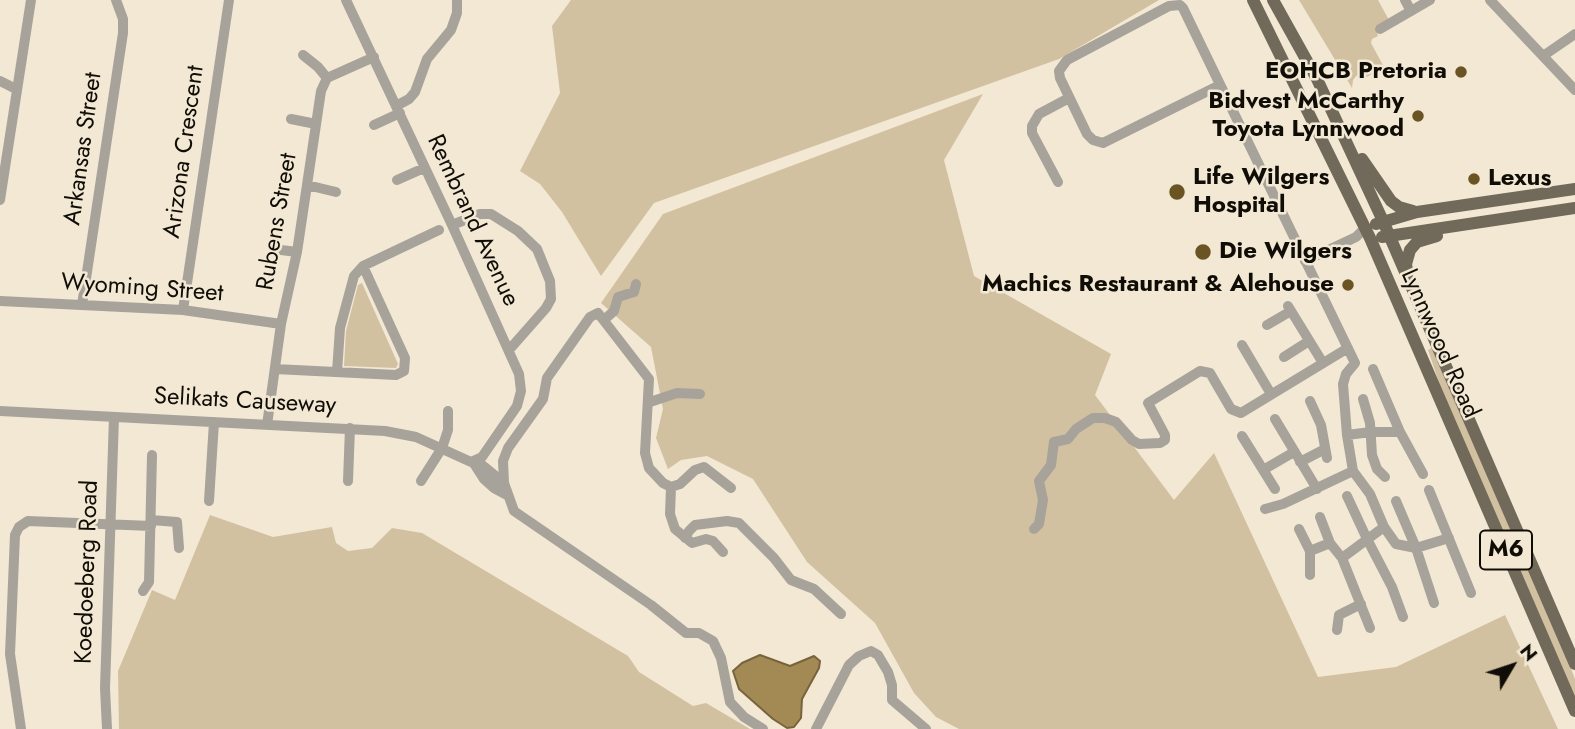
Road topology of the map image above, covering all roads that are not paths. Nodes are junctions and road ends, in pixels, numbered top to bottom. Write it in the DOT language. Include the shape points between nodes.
graph roads {
  1 [pos="116,0"];
  2 [pos="229,0"];
  3 [pos="346,0"];
  4 [pos="457,0"];
  5 [pos="1253,0"];
  6 [pos="1273,0"];
  7 [pos="1405,0"];
  8 [pos="1430,0"];
  9 [pos="1490,0"];
  10 [pos="30,1"];
  11 [pos="1411,11"];
  12 [pos="1380,29"];
  13 [pos="1575,34"];
  14 [pos="303,55"];
  15 [pos="1543,56"];
  16 [pos="374,57"];
  17 [pos="327,78"];
  18 [pos="1317,79"];
  19 [pos="0,81"];
  20 [pos="1220,85"];
  21 [pos="16,89"];
  22 [pos="1575,90"];
  23 [pos="1069,98"];
  24 [pos="398,109"];
  25 [pos="291,119"];
  26 [pos="316,124"];
  27 [pos="374,125"];
  28 [pos="424,168"];
  29 [pos="397,180"];
  30 [pos="1058,182"];
  31 [pos="307,185"];
  32 [pos="1575,189"];
  33 [pos="336,192"];
  34 [pos="0,201"];
  35 [pos="1575,208"];
  36 [pos="1417,212"];
  37 [pos="1383,220"];
  38 [pos="1498,221"];
  39 [pos="452,225"];
  40 [pos="439,230"];
  41 [pos="1364,234"];
  42 [pos="1389,237"];
  43 [pos="273,249"];
  44 [pos="297,252"];
  45 [pos="1305,261"];
  46 [pos="363,266"];
  47 [pos="636,284"];
  48 [pos="1411,284"];
  49 [pos="0,301"];
  50 [pos="82,305"];
  51 [pos="183,310"];
  52 [pos="605,319"];
  53 [pos="281,324"];
  54 [pos="1267,325"];
  55 [pos="1309,341"];
  56 [pos="1242,345"];
  57 [pos="1348,348"];
  58 [pos="509,349"];
  59 [pos="1284,357"];
  60 [pos="1323,363"];
  61 [pos="275,369"];
  62 [pos="1373,369"];
  63 [pos="337,372"];
  64 [pos="700,394"];
  65 [pos="1271,394"];
  66 [pos="1363,399"];
  67 [pos="1310,401"];
  68 [pos="650,402"];
  69 [pos="0,411"];
  70 [pos="448,411"];
  71 [pos="114,417"];
  72 [pos="1275,419"];
  73 [pos="214,422"];
  74 [pos="267,425"];
  75 [pos="350,428"];
  76 [pos="1371,432"];
  77 [pos="1400,432"];
  78 [pos="1347,435"];
  79 [pos="1242,436"];
  80 [pos="442,448"];
  81 [pos="1294,452"];
  82 [pos="152,455"];
  83 [pos="477,460"];
  84 [pos="1300,462"];
  85 [pos="1263,470"];
  86 [pos="1353,471"];
  87 [pos="1423,474"];
  88 [pos="1385,477"];
  89 [pos="348,481"];
  90 [pos="421,481"];
  91 [pos="504,483"];
  92 [pos="671,487"];
  93 [pos="731,488"];
  94 [pos="1275,489"];
  95 [pos="1317,489"];
  96 [pos="1429,490"];
  97 [pos="507,495"];
  98 [pos="1347,496"];
  99 [pos="1396,500"];
  100 [pos="209,501"];
  101 [pos="1265,509"];
  102 [pos="1320,517"];
  103 [pos="110,523"];
  104 [pos="151,523"];
  105 [pos="1384,527"];
  106 [pos="1299,528"];
  107 [pos="1034,529"];
  108 [pos="685,538"];
  109 [pos="1449,538"];
  110 [pos="1367,539"];
  111 [pos="1330,544"];
  112 [pos="179,548"];
  113 [pos="1416,548"];
  114 [pos="1310,551"];
  115 [pos="723,552"];
  116 [pos="1342,558"];
  117 [pos="1310,575"];
  118 [pos="143,591"];
  119 [pos="1471,593"];
  120 [pos="1434,603"];
  121 [pos="1360,604"];
  122 [pos="841,614"];
  123 [pos="1403,617"];
  124 [pos="1370,628"];
  125 [pos="1337,630"];
  126 [pos="1575,664"];
  127 [pos="1575,711"];
  128 [pos="21,729"];
  129 [pos="107,729"];
  130 [pos="763,729"];
  131 [pos="816,729"];
  132 [pos="926,729"];
  1 -- 50 [label="street, Arkansas Street" via="122,33"];
  2 -- 51 [label="street, Arizona Crescent"];
  3 -- 16 [label="street, Rembrand Avenue"];
  4 -- 24 [label="street" via="451,30 427,59 415,92"];
  5 -- 41 [label="main road, Lynnwood Road / M6"];
  6 -- 18 [label="main road, Lynnwood Road / M6"];
  7 -- 11 [label="street"];
  8 -- 11 [label="street"];
  9 -- 15 [label="street"];
  10 -- 21 [label="street"];
  11 -- 12 [label="street"];
  13 -- 15 [label="street"];
  14 -- 17 [label="street"];
  15 -- 22 [label="street"];
  16 -- 17 [label="street"];
  16 -- 24 [label="street, Rembrand Avenue"];
  17 -- 26 [label="street, Rubens Street"];
  18 -- 36 [label="main road" via="1391,201"];
  18 -- 37 [label="main road, Lynnwood Road / M6"];
  19 -- 21 [label="street"];
  20 -- 23 [label="street" via="1103,143 1087,134"];
  20 -- 23 [label="street" via="1180,5 1169,6 1067,60 1059,71"];
  20 -- 45 [label="street"];
  21 -- 34 [label="street"];
  23 -- 30 [label="street" via="1039,114 1032,126"];
  24 -- 27 [label="street"];
  24 -- 28 [label="street, Rembrand Avenue"];
  25 -- 26 [label="street"];
  26 -- 31 [label="street, Rubens Street"];
  28 -- 29 [label="street"];
  28 -- 39 [label="street, Rembrand Avenue"];
  31 -- 33 [label="street"];
  31 -- 44 [label="street, Rubens Street"];
  32 -- 36 [label="main road"];
  35 -- 38 [label="main road"];
  36 -- 37 [label="main road"];
  37 -- 41 [label="main road"];
  37 -- 42 [label="main road, Lynnwood Road / M6"];
  38 -- 42 [label="main road"];
  38 -- 48 [label="main road" via="1417,243 1406,264"];
  39 -- 58 [label="street, Rembrand Avenue"];
  39 -- 58 [label="street" via="489,214 519,231 537,249 550,281 551,299"];
  40 -- 46 [label="street"];
  41 -- 42 [label="main road"];
  41 -- 45 [label="street"];
  41 -- 127 [label="main road, Lynnwood Road / M6"];
  42 -- 48 [label="main road, Lynnwood Road / M6"];
  43 -- 44 [label="street"];
  44 -- 53 [label="street, Rubens Street"];
  45 -- 57 [label="street"];
  46 -- 63 [label="street" via="350,285 338,336"];
  46 -- 63 [label="street" via="406,368 396,375"];
  47 -- 52 [label="street" via="635,291 618,298"];
  48 -- 126 [label="main road, Lynnwood Road / M6"];
  49 -- 50 [label="street, Wyoming Street"];
  50 -- 51 [label="street, Wyoming Street"];
  51 -- 53 [label="street, Wyoming Street"];
  52 -- 68 [label="street" via="649,377"];
  52 -- 91 [label="street" via="592,314 547,379 543,399 504,455"];
  53 -- 61 [label="street, Rubens Street"];
  54 -- 55 [label="street" via="1290,309"];
  55 -- 59 [label="street"];
  55 -- 60 [label="street"];
  56 -- 65 [label="street"];
  57 -- 60 [label="street"];
  57 -- 78 [label="street" via="1354,363 1343,384"];
  58 -- 83 [label="street, Rembrand Avenue" via="520,380 519,401"];
  60 -- 65 [label="street"];
  61 -- 63 [label="street"];
  61 -- 74 [label="street, Rubens Street"];
  62 -- 77 [label="street"];
  64 -- 68 [label="street" via="677,393"];
  65 -- 107 [label="street" via="1237,413 1210,373 1200,371 1149,402 1165,437 1162,443 1132,440 1116,422 1093,418 1068,439 1054,442 1051,465 1039,481 1043,500"];
  66 -- 76 [label="street"];
  67 -- 84 [label="street" via="1326,453"];
  68 -- 92 [label="street" via="647,464"];
  69 -- 71 [label="street, Selikats Causeway"];
  70 -- 80 [label="street"];
  71 -- 73 [label="street, Selikats Causeway"];
  71 -- 103 [label="street, Koedoeberg Road"];
  72 -- 81 [label="street"];
  73 -- 74 [label="street, Selikats Causeway"];
  73 -- 100 [label="street"];
  74 -- 75 [label="street, Selikats Causeway"];
  75 -- 80 [label="street, Selikats Causeway" via="410,435"];
  75 -- 89 [label="street"];
  76 -- 77 [label="street"];
  76 -- 78 [label="street"];
  76 -- 88 [label="street" via="1371,456"];
  77 -- 87 [label="street"];
  78 -- 86 [label="street"];
  79 -- 85 [label="street"];
  80 -- 83 [label="street, Selikats Causeway"];
  80 -- 90 [label="street"];
  81 -- 84 [label="street"];
  81 -- 85 [label="street"];
  82 -- 104 [label="street"];
  83 -- 91 [label="street"];
  83 -- 97 [label="street" via="484,479"];
  84 -- 95 [label="street"];
  85 -- 94 [label="street"];
  86 -- 95 [label="street"];
  86 -- 105 [label="street" via="1370,494"];
  91 -- 97 [label="street"];
  92 -- 93 [label="street" via="704,467"];
  92 -- 108 [label="street" via="671,519"];
  95 -- 101 [label="street"];
  96 -- 109 [label="street"];
  97 -- 130 [label="street" via="519,514 684,632 701,633 713,641 730,702"];
  98 -- 110 [label="street"];
  99 -- 113 [label="street"];
  102 -- 111 [label="street"];
  103 -- 104 [label="street"];
  103 -- 128 [label="street" via="29,521 17,530 10,654"];
  103 -- 129 [label="street, Koedoeberg Road"];
  104 -- 112 [label="street" via="175,520"];
  104 -- 118 [label="street" via="149,582"];
  105 -- 110 [label="street"];
  105 -- 113 [label="street" via="1396,544"];
  106 -- 114 [label="street"];
  108 -- 115 [label="street" via="711,540"];
  108 -- 122 [label="street" via="695,526 739,523 791,580 814,589"];
  109 -- 113 [label="street"];
  109 -- 119 [label="street"];
  110 -- 116 [label="street"];
  110 -- 123 [label="street"];
  111 -- 114 [label="street"];
  111 -- 116 [label="street"];
  113 -- 120 [label="street"];
  114 -- 117 [label="street"];
  116 -- 121 [label="street"];
  121 -- 124 [label="street"];
  121 -- 125 [label="street" via="1341,612"];
  131 -- 132 [label="street" via="849,666 871,651 888,672 892,700"];
}
